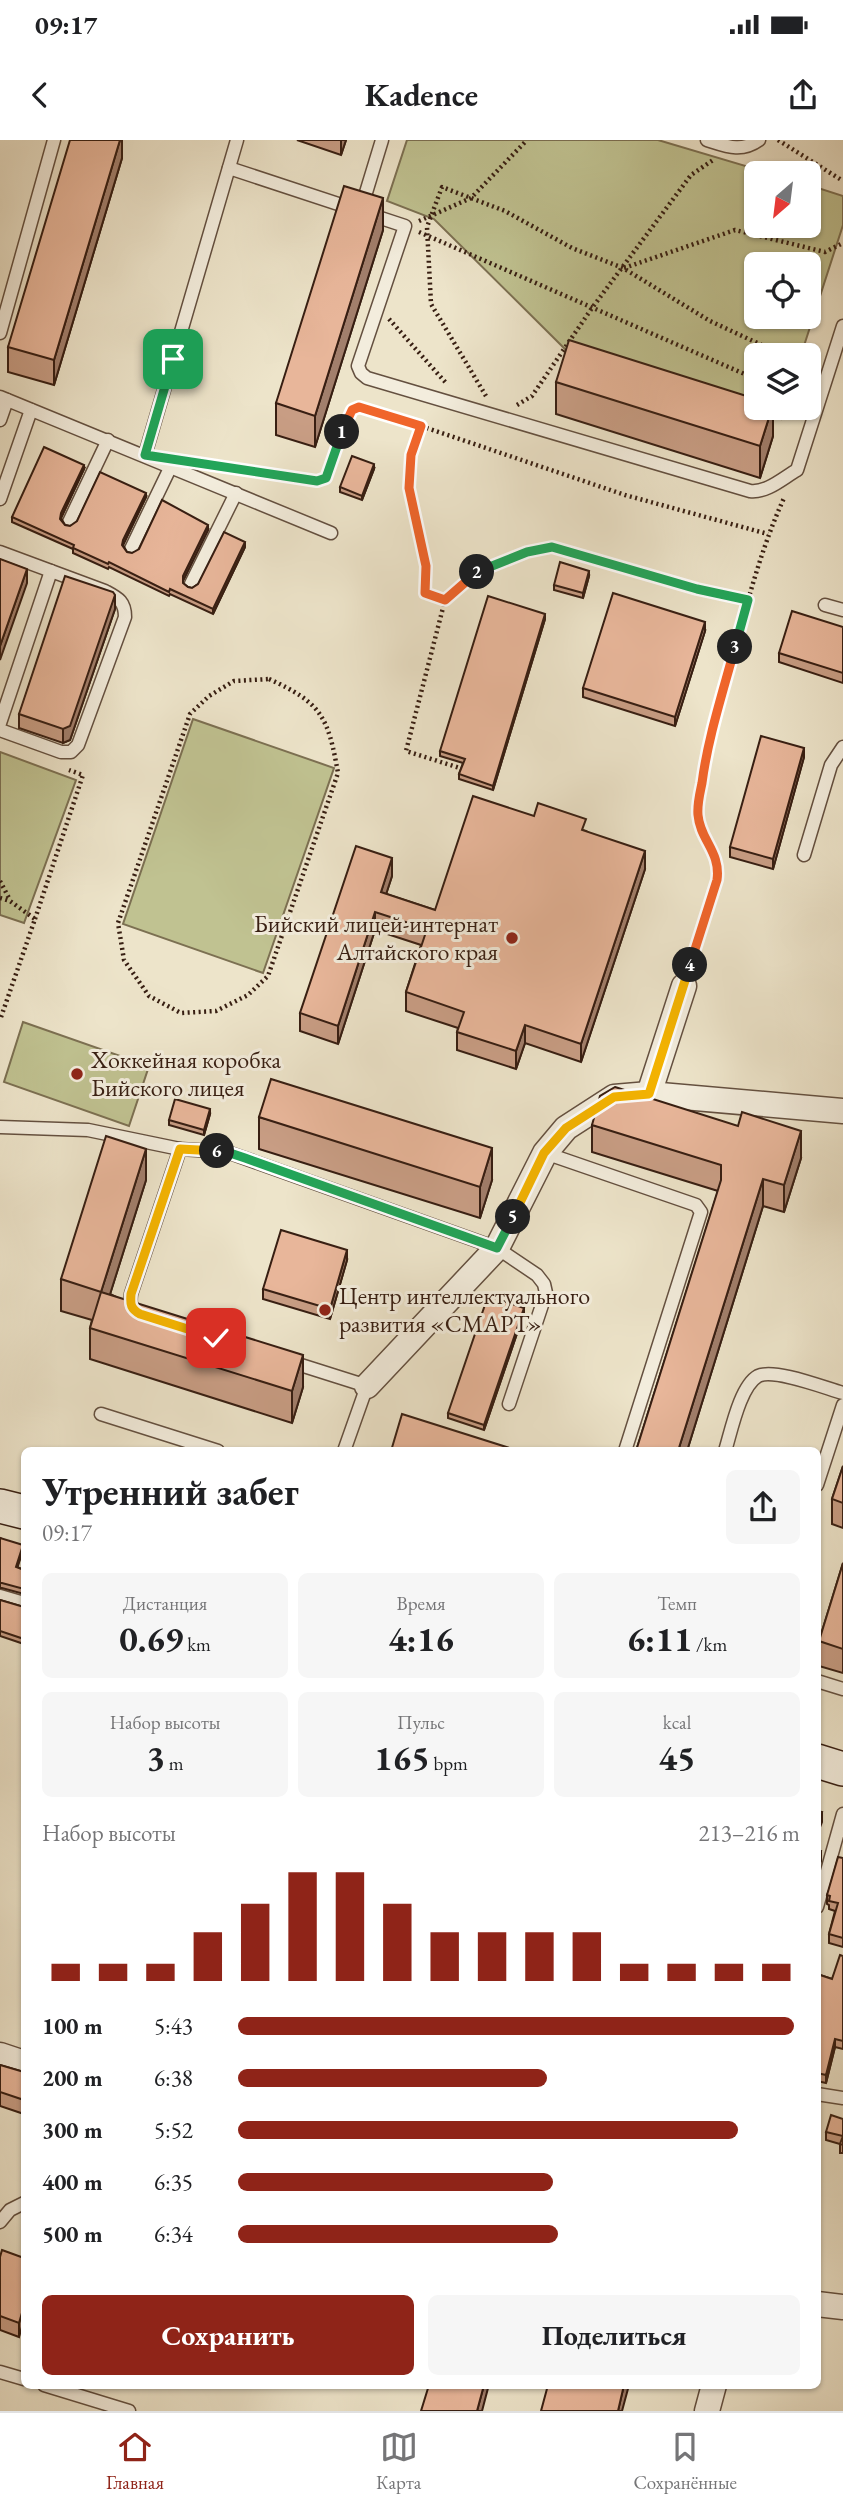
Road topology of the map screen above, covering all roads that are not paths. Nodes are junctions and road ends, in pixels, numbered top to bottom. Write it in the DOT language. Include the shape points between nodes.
graph roads {
  1 [pos="54,140"];
  2 [pos="237,140"];
  3 [pos="382,140"];
  4 [pos="708,140"];
  5 [pos="759,140"];
  6 [pos="229,168"];
  7 [pos="360,213"];
  8 [pos="843,326"];
  9 [pos="0,333"];
  10 [pos="3,399"];
  11 [pos="31,410"];
  12 [pos="0,420"];
  13 [pos="108,440"];
  14 [pos="145,455"];
  15 [pos="171,466"];
  16 [pos="236,493"];
  17 [pos="0,499"];
  18 [pos="69,522"];
  19 [pos="331,533"];
  20 [pos="131,549"];
  21 [pos="0,552"];
  22 [pos="51,571"];
  23 [pos="191,583"];
  24 [pos="825,606"];
  25 [pos="843,610"];
  26 [pos="0,723"];
  27 [pos="0,730"];
  28 [pos="843,747"];
  29 [pos="804,855"];
  30 [pos="684,986"];
  31 [pos="649,1094"];
  32 [pos="843,1111"];
  33 [pos="0,1127"];
  34 [pos="180,1149"];
  35 [pos="544,1153"];
  36 [pos="497,1248"];
  37 [pos="154,1318"];
  38 [pos="274,1356"];
  39 [pos="367,1385"];
  40 [pos="843,1393"];
  41 [pos="509,1405"];
  42 [pos="843,1405"];
  43 [pos="101,1413"];
  44 [pos="206,1447"];
  45 [pos="345,1447"];
  46 [pos="626,1447"];
  47 [pos="726,1447"];
  48 [pos="821,1473"];
  49 [pos="0,1506"];
  50 [pos="21,1511"];
  51 [pos="0,1596"];
  52 [pos="21,1602"];
  53 [pos="821,1682"];
  54 [pos="843,1689"];
  55 [pos="821,1762"];
  56 [pos="843,1769"];
  57 [pos="843,1814"];
  58 [pos="821,1893"];
  59 [pos="0,2055"];
  60 [pos="21,2062"];
  61 [pos="821,2095"];
  62 [pos="843,2098"];
  63 [pos="21,2204"];
  64 [pos="0,2222"];
  65 [pos="821,2304"];
  66 [pos="843,2306"];
  67 [pos="0,2372"];
  68 [pos="21,2378"];
  69 [pos="57,2389"];
  70 [pos="713,2389"];
  71 [pos="129,2411"];
  72 [pos="707,2411"];
  1 -- 9 [label="lane"];
  2 -- 6 [label="lane"];
  3 -- 7 [label="lane"];
  4 -- 5 [label="lane" via="732,148"];
  6 -- 7 [label="lane"];
  6 -- 14 [label="lane"];
  7 -- 8 [label="lane" via="405,226 358,366 367,378 750,491 758,492 797,470"];
  10 -- 11 [label="lane"];
  10 -- 12 [label="lane"];
  11 -- 13 [label="lane"];
  11 -- 17 [label="lane"];
  13 -- 14 [label="lane"];
  13 -- 18 [label="lane"];
  14 -- 15 [label="lane"];
  15 -- 16 [label="lane"];
  15 -- 20 [label="lane"];
  16 -- 19 [label="lane"];
  16 -- 23 [label="lane"];
  21 -- 22 [label="lane"];
  22 -- 26 [label="lane"];
  22 -- 27 [label="lane" via="121,599 125,617 78,745 71,752"];
  24 -- 25 [label="lane"];
  28 -- 29 [label="lane" via="831,765"];
  30 -- 31 [label="street"];
  31 -- 32 [label="street"];
  31 -- 35 [label="street" via="614,1097 566,1128"];
  33 -- 34 [label="lane" via="88,1130"];
  34 -- 36 [label="lane" via="227,1152"];
  34 -- 37 [label="lane" via="131,1294 133,1310"];
  35 -- 36 [label="street"];
  35 -- 46 [label="lane" via="696,1205 701,1212"];
  36 -- 39 [label="street"];
  36 -- 41 [label="lane" via="537,1275 546,1293"];
  38 -- 39 [label="lane"];
  39 -- 45 [label="lane"];
  40 -- 47 [label="lane" via="771,1373 758,1377 742,1397"];
  42 -- 48 [label="lane"];
  43 -- 44 [label="lane"];
  49 -- 50 [label="street"];
  51 -- 52 [label="lane"];
  53 -- 54 [label="lane"];
  55 -- 56 [label="street"];
  57 -- 58 [label="lane"];
  59 -- 60 [label="street"];
  61 -- 62 [label="lane"];
  63 -- 64 [label="lane"];
  65 -- 66 [label="street"];
  67 -- 68 [label="lane"];
  69 -- 71 [label="lane"];
  70 -- 72 [label="street"];
}
